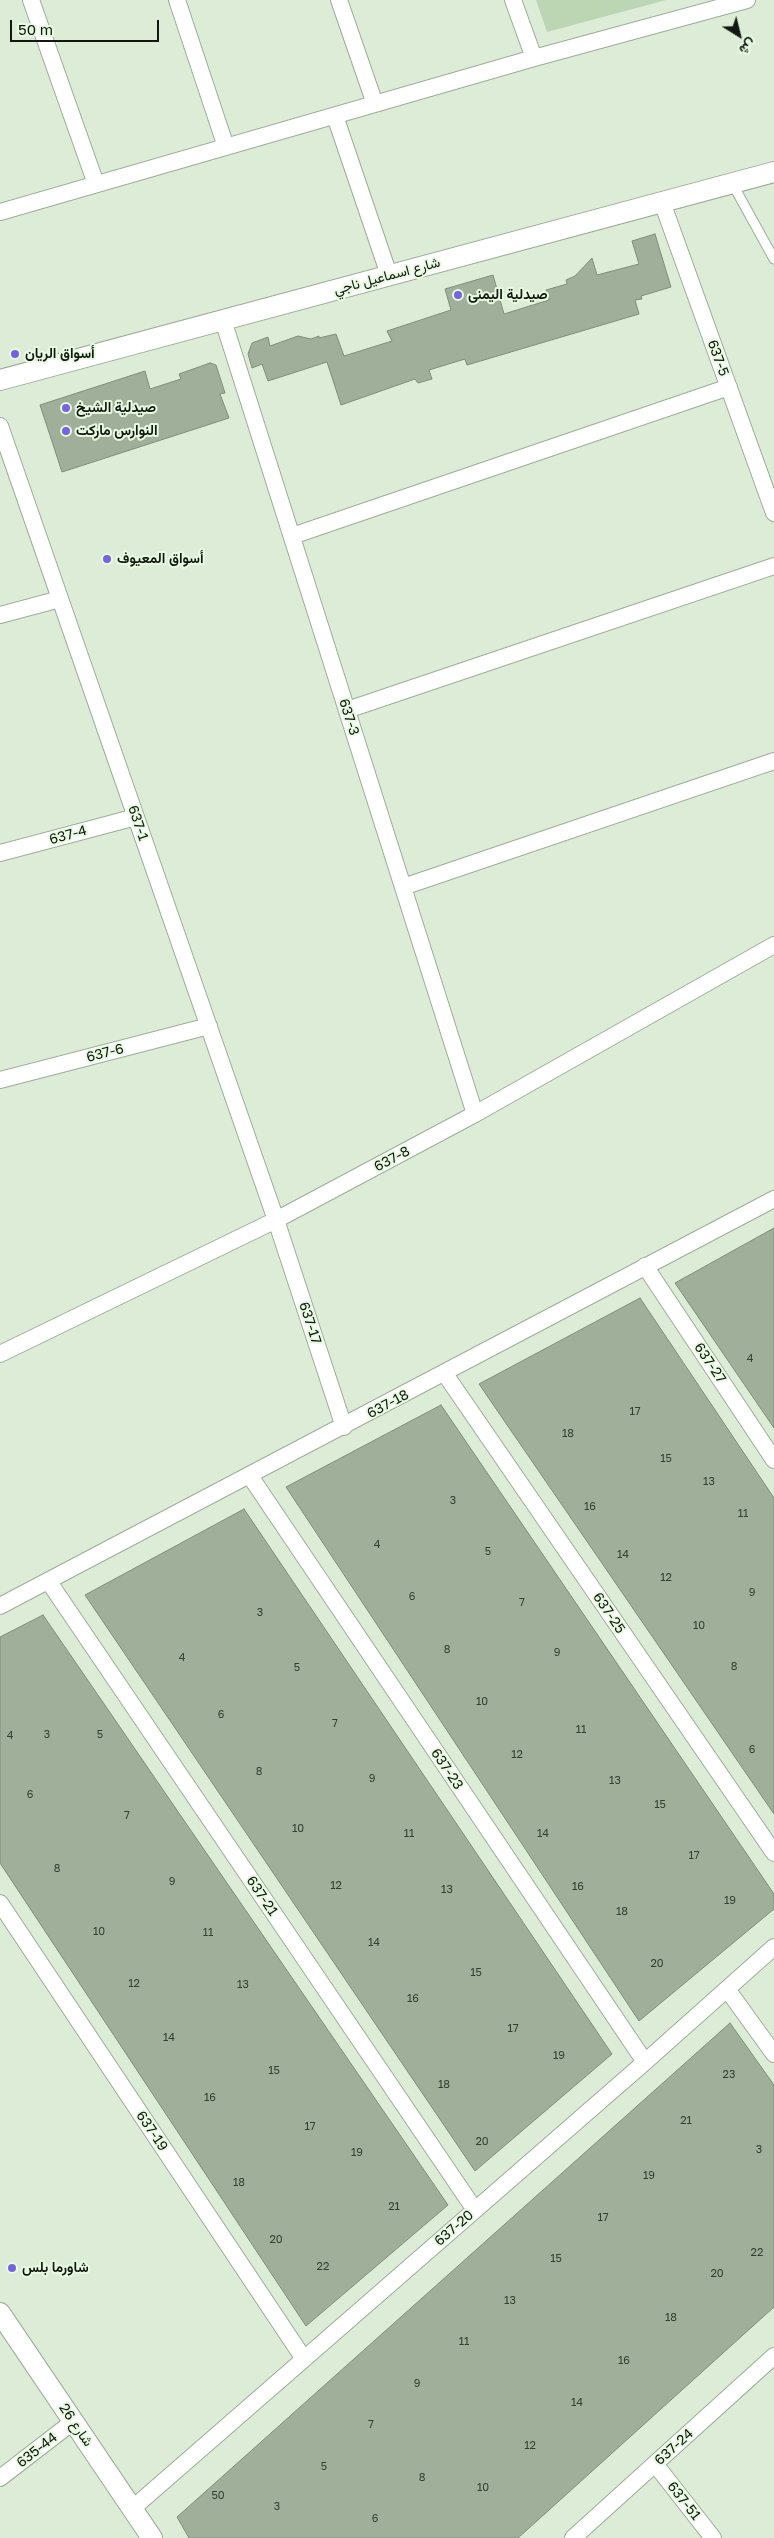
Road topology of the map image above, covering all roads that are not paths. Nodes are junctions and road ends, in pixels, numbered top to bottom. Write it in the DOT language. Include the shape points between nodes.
graph roads {
  1 [pos="31,0"];
  2 [pos="177,0"];
  3 [pos="340,0"];
  4 [pos="513,0"];
  5 [pos="747,0"];
  6 [pos="534,58"];
  7 [pos="376,104"];
  8 [pos="334,116"];
  9 [pos="226,147"];
  10 [pos="774,172"];
  11 [pos="96,184"];
  12 [pos="732,184"];
  13 [pos="662,202"];
  14 [pos="0,212"];
  15 [pos="774,259"];
  16 [pos="389,276"];
  17 [pos="223,320"];
  18 [pos="0,380"];
  19 [pos="729,387"];
  20 [pos="0,426"];
  21 [pos="774,513"];
  22 [pos="292,536"];
  23 [pos="774,566"];
  24 [pos="60,598"];
  25 [pos="0,615"];
  26 [pos="347,710"];
  27 [pos="774,761"];
  28 [pos="136,817"];
  29 [pos="0,853"];
  30 [pos="403,887"];
  31 [pos="774,946"];
  32 [pos="209,1026"];
  33 [pos="0,1080"];
  34 [pos="476,1114"];
  35 [pos="774,1198"];
  36 [pos="276,1220"];
  37 [pos="645,1266"];
  38 [pos="0,1354"];
  39 [pos="445,1374"];
  40 [pos="344,1426"];
  41 [pos="774,1460"];
  42 [pos="250,1476"];
  43 [pos="49,1582"];
  44 [pos="0,1606"];
  45 [pos="774,1853"];
  46 [pos="0,1903"];
  47 [pos="774,1946"];
  48 [pos="727,1988"];
  49 [pos="774,2054"];
  50 [pos="645,2062"];
  51 [pos="475,2210"];
  52 [pos="0,2313"];
  53 [pos="304,2359"];
  54 [pos="771,2365"];
  55 [pos="74,2421"];
  56 [pos="655,2464"];
  57 [pos="0,2478"];
  58 [pos="132,2508"];
  59 [pos="152,2538"];
  60 [pos="573,2538"];
  61 [pos="713,2538"];
  1 -- 11 [label="street"];
  2 -- 9 [label="street"];
  3 -- 7 [label="street"];
  4 -- 6 [label="street"];
  5 -- 6 [label="street"];
  6 -- 7 [label="street"];
  7 -- 8 [label="street"];
  8 -- 9 [label="street"];
  8 -- 16 [label="street"];
  9 -- 11 [label="street"];
  10 -- 12 [label="street, شارع اسماعيل ناجي"];
  11 -- 14 [label="street"];
  12 -- 13 [label="street, شارع اسماعيل ناجي"];
  12 -- 15 [label="lane"];
  13 -- 16 [label="street, شارع اسماعيل ناجي"];
  13 -- 19 [label="street, 637-5"];
  16 -- 17 [label="street, شارع اسماعيل ناجي"];
  17 -- 18 [label="street, شارع اسماعيل ناجي"];
  17 -- 22 [label="street, 637-3"];
  19 -- 21 [label="street, 637-5"];
  19 -- 22 [label="street"];
  20 -- 24 [label="street, 637-1"];
  22 -- 26 [label="street, 637-3"];
  23 -- 26 [label="street"];
  24 -- 25 [label="street"];
  24 -- 28 [label="street, 637-1"];
  26 -- 30 [label="street, 637-3"];
  27 -- 30 [label="street"];
  28 -- 29 [label="street, 637-4"];
  28 -- 32 [label="street, 637-1"];
  30 -- 34 [label="street, 637-3"];
  31 -- 34 [label="street, 637-8"];
  32 -- 33 [label="street, 637-6"];
  32 -- 36 [label="street, 637-1"];
  34 -- 36 [label="street, 637-8"];
  35 -- 37 [label="street, 637-18"];
  36 -- 38 [label="street, 637-8"];
  36 -- 40 [label="street, 637-17"];
  37 -- 39 [label="street, 637-18"];
  37 -- 41 [label="street, 637-27"];
  39 -- 40 [label="street, 637-18"];
  39 -- 45 [label="street, 637-25"];
  40 -- 42 [label="street, 637-18"];
  42 -- 43 [label="street, 637-18"];
  42 -- 50 [label="street, 637-23"];
  43 -- 44 [label="street, 637-18"];
  43 -- 51 [label="street, 637-21"];
  46 -- 53 [label="street, 637-19"];
  47 -- 48 [label="street, 637-20"];
  48 -- 49 [label="street"];
  48 -- 50 [label="street, 637-20"];
  50 -- 51 [label="street, 637-20"];
  51 -- 53 [label="street, 637-20"];
  52 -- 55 [label="street, شارع 26"];
  53 -- 58 [label="street, 637-20"];
  54 -- 56 [label="street, 637-24"];
  55 -- 57 [label="street, 635-44"];
  55 -- 58 [label="street, شارع 26"];
  56 -- 60 [label="street, 637-24"];
  56 -- 61 [label="street, 637-51"];
  58 -- 59 [label="street, شارع 26"];
}
